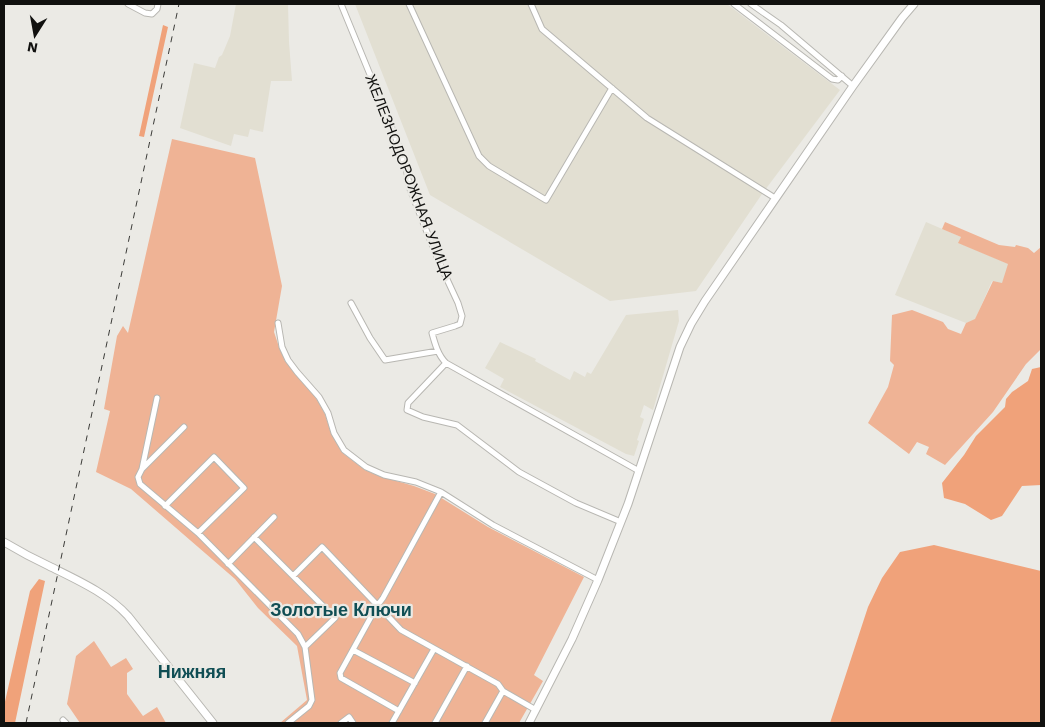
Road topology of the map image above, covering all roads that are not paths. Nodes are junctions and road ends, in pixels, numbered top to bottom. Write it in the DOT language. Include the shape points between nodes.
graph roads {
  1 [pos="128,4"];
  2 [pos="341,4"];
  3 [pos="408,4"];
  4 [pos="531,4"];
  5 [pos="734,4"];
  6 [pos="751,4"];
  7 [pos="914,4"];
  8 [pos="157,6"];
  9 [pos="842,76"];
  10 [pos="853,86"];
  11 [pos="612,88"];
  12 [pos="775,198"];
  13 [pos="351,303"];
  14 [pos="278,323"];
  15 [pos="438,352"];
  16 [pos="446,363"];
  17 [pos="157,398"];
  18 [pos="184,427"];
  19 [pos="142,469"];
  20 [pos="639,471"];
  21 [pos="441,492"];
  22 [pos="165,506"];
  23 [pos="274,517"];
  24 [pos="621,522"];
  25 [pos="198,533"];
  26 [pos="254,537"];
  27 [pos="4,542"];
  28 [pos="228,564"];
  29 [pos="293,576"];
  30 [pos="598,580"];
  31 [pos="377,606"];
  32 [pos="305,647"];
  33 [pos="434,649"];
  34 [pos="353,650"];
  35 [pos="466,666"];
  36 [pos="415,683"];
  37 [pos="503,691"];
  38 [pos="536,710"];
  39 [pos="400,711"];
  40 [pos="213,723"];
  41 [pos="288,723"];
  42 [pos="341,723"];
  43 [pos="354,723"];
  44 [pos="392,723"];
  45 [pos="435,723"];
  46 [pos="485,723"];
  47 [pos="529,723"];
  1 -- 8 [label="street" via="152,14"];
  2 -- 15 [label="street, ЖЕЛЕЗНОДОРОЖНАЯ УЛИЦА" via="394,133 410,189 462,316 460,324 432,333"];
  3 -- 11 [label="street" via="479,156 489,166 546,200"];
  4 -- 11 [label="street" via="542,29"];
  5 -- 9 [label="street" via="832,79 838,80"];
  6 -- 9 [label="street"];
  7 -- 10 [label="street"];
  9 -- 10 [label="street"];
  10 -- 12 [label="street"];
  11 -- 12 [label="street" via="647,118"];
  12 -- 20 [label="street" via="691,324 680,347"];
  13 -- 15 [label="street" via="386,360"];
  14 -- 21 [label="street" via="288,360 319,397 344,450 366,467 384,475"];
  15 -- 16 [label="street"];
  16 -- 20 [label="street"];
  16 -- 24 [label="street" via="408,403 408,410 457,425 519,472"];
  17 -- 19 [label="street"];
  18 -- 19 [label="street"];
  19 -- 22 [label="street" via="138,477 140,484"];
  20 -- 24 [label="street"];
  21 -- 30 [label="street" via="493,525"];
  21 -- 31 [label="street"];
  22 -- 25 [label="street"];
  22 -- 25 [label="street" via="214,457 244,488"];
  23 -- 26 [label="street"];
  24 -- 30 [label="street"];
  25 -- 28 [label="street"];
  26 -- 28 [label="street"];
  26 -- 29 [label="street"];
  27 -- 40 [label="street" via="119,606"];
  28 -- 32 [label="street" via="298,634"];
  29 -- 31 [label="street" via="322,547"];
  29 -- 32 [label="street" via="335,618"];
  30 -- 38 [label="street"];
  31 -- 33 [label="street" via="401,630"];
  31 -- 34 [label="street"];
  32 -- 41 [label="street" via="312,700"];
  33 -- 35 [label="street"];
  33 -- 36 [label="street"];
  34 -- 36 [label="street"];
  34 -- 39 [label="street" via="340,673 341,678"];
  35 -- 37 [label="street" via="498,684"];
  35 -- 45 [label="street"];
  36 -- 39 [label="street"];
  37 -- 38 [label="street"];
  37 -- 46 [label="street"];
  38 -- 47 [label="street"];
  39 -- 44 [label="street"];
  42 -- 43 [label="street" via="349,717"];
}
